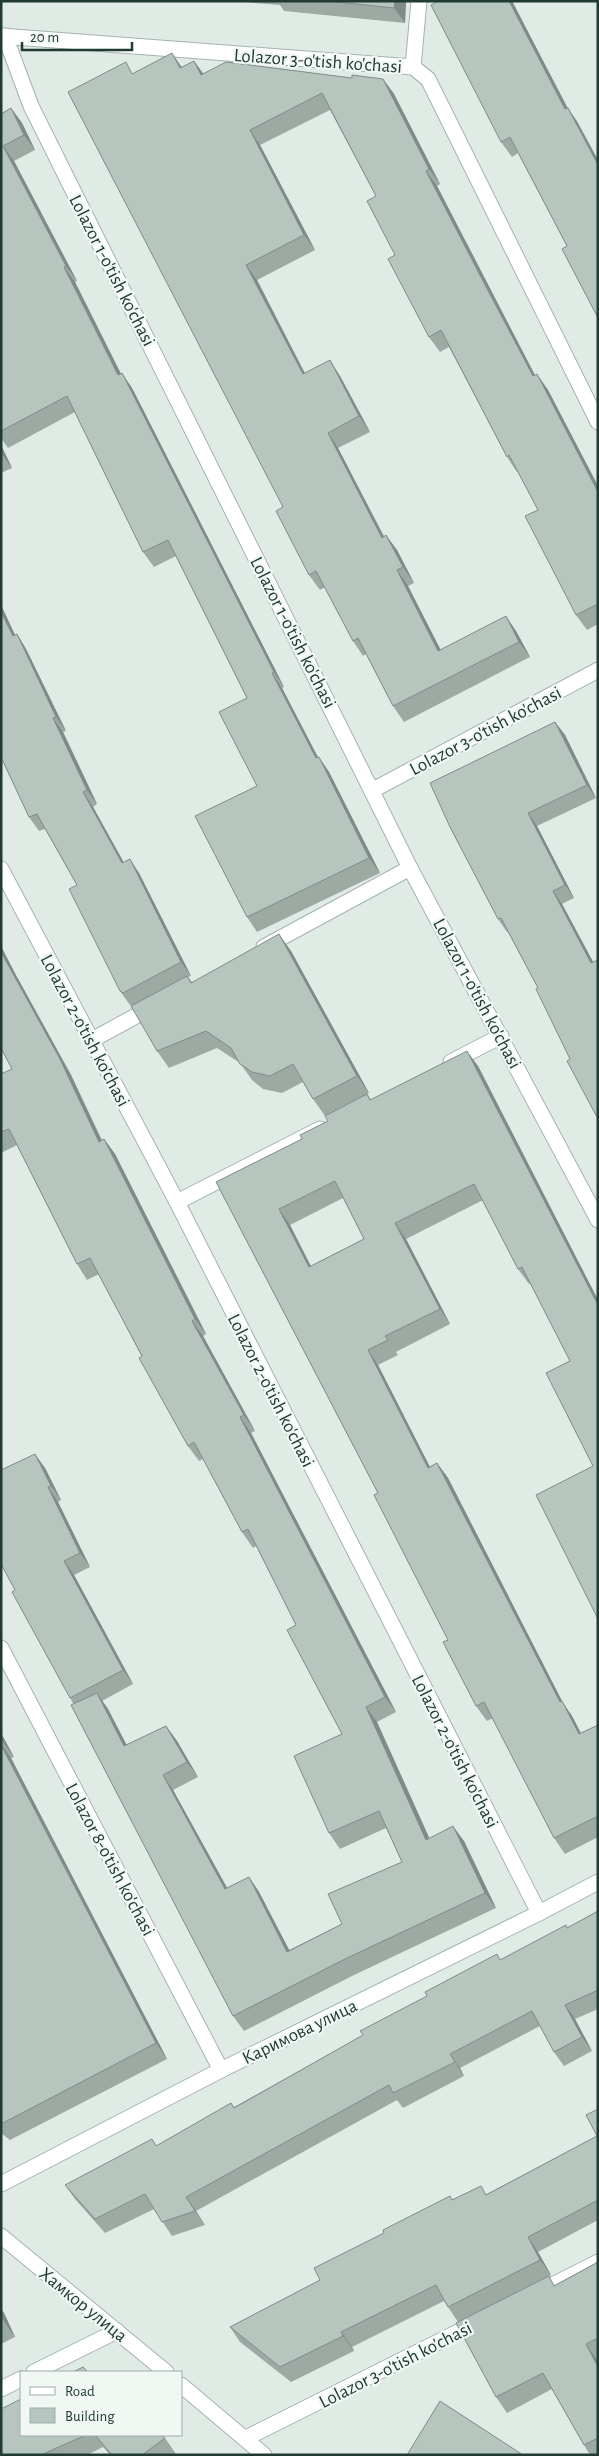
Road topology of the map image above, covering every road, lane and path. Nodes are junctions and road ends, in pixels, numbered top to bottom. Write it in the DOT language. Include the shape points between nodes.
graph roads {
  1 [pos="419,1"];
  2 [pos="3,36"];
  3 [pos="413,67"];
  4 [pos="598,422"];
  5 [pos="598,670"];
  6 [pos="373,790"];
  7 [pos="410,868"];
  8 [pos="1,869"];
  9 [pos="247,956"];
  10 [pos="169,998"];
  11 [pos="501,1036"];
  12 [pos="92,1040"];
  13 [pos="440,1068"];
  14 [pos="334,1121"];
  15 [pos="176,1202"];
  16 [pos="598,1220"];
  17 [pos="1,1648"];
  18 [pos="598,1882"];
  19 [pos="539,1913"];
  20 [pos="221,2070"];
  21 [pos="1,2184"];
  22 [pos="1,2236"];
  23 [pos="598,2262"];
  24 [pos="527,2297"];
  25 [pos="492,2315"];
  26 [pos="117,2331"];
  27 [pos="36,2371"];
  28 [pos="165,2371"];
  29 [pos="20,2380"];
  30 [pos="182,2386"];
  31 [pos="1,2389"];
  32 [pos="246,2438"];
  33 [pos="264,2455"];
  1 -- 3 [label="street"];
  2 -- 3 [label="street, Lolazor 3-o'tish ko'chasi"];
  2 -- 6 [label="street, Lolazor 1-o'tish ko'chasi" via="32,106"];
  3 -- 4 [label="street, Lolazor 3-o'tish ko'chasi" via="428,79"];
  5 -- 6 [label="street, Lolazor 3-o'tish ko'chasi"];
  6 -- 7 [label="street, Lolazor 1-o'tish ko'chasi"];
  7 -- 9 [label="street"];
  7 -- 11 [label="street, Lolazor 1-o'tish ko'chasi"];
  8 -- 12 [label="street, Lolazor 2-o'tish ko'chasi"];
  10 -- 12 [label="street"];
  11 -- 13 [label="street"];
  11 -- 16 [label="street, Lolazor 1-o'tish ko'chasi"];
  12 -- 15 [label="street, Lolazor 2-o'tish ko'chasi"];
  14 -- 15 [label="street"];
  15 -- 19 [label="street, Lolazor 2-o'tish ko'chasi"];
  17 -- 20 [label="street, Lolazor 8-o'tish ko'chasi"];
  18 -- 19 [label="street, Каримова улица"];
  19 -- 20 [label="street, Каримова улица"];
  20 -- 21 [label="street, Каримова улица"];
  22 -- 26 [label="street, Хамкор улица"];
  23 -- 24 [label="street"];
  25 -- 32 [label="street, Lolazor 3-o'tish ko'chasi"];
  26 -- 27 [label="street"];
  26 -- 28 [label="street, Хамкор улица"];
  29 -- 31 [label="street"];
  30 -- 32 [label="street"];
  32 -- 33 [label="street"];
}
